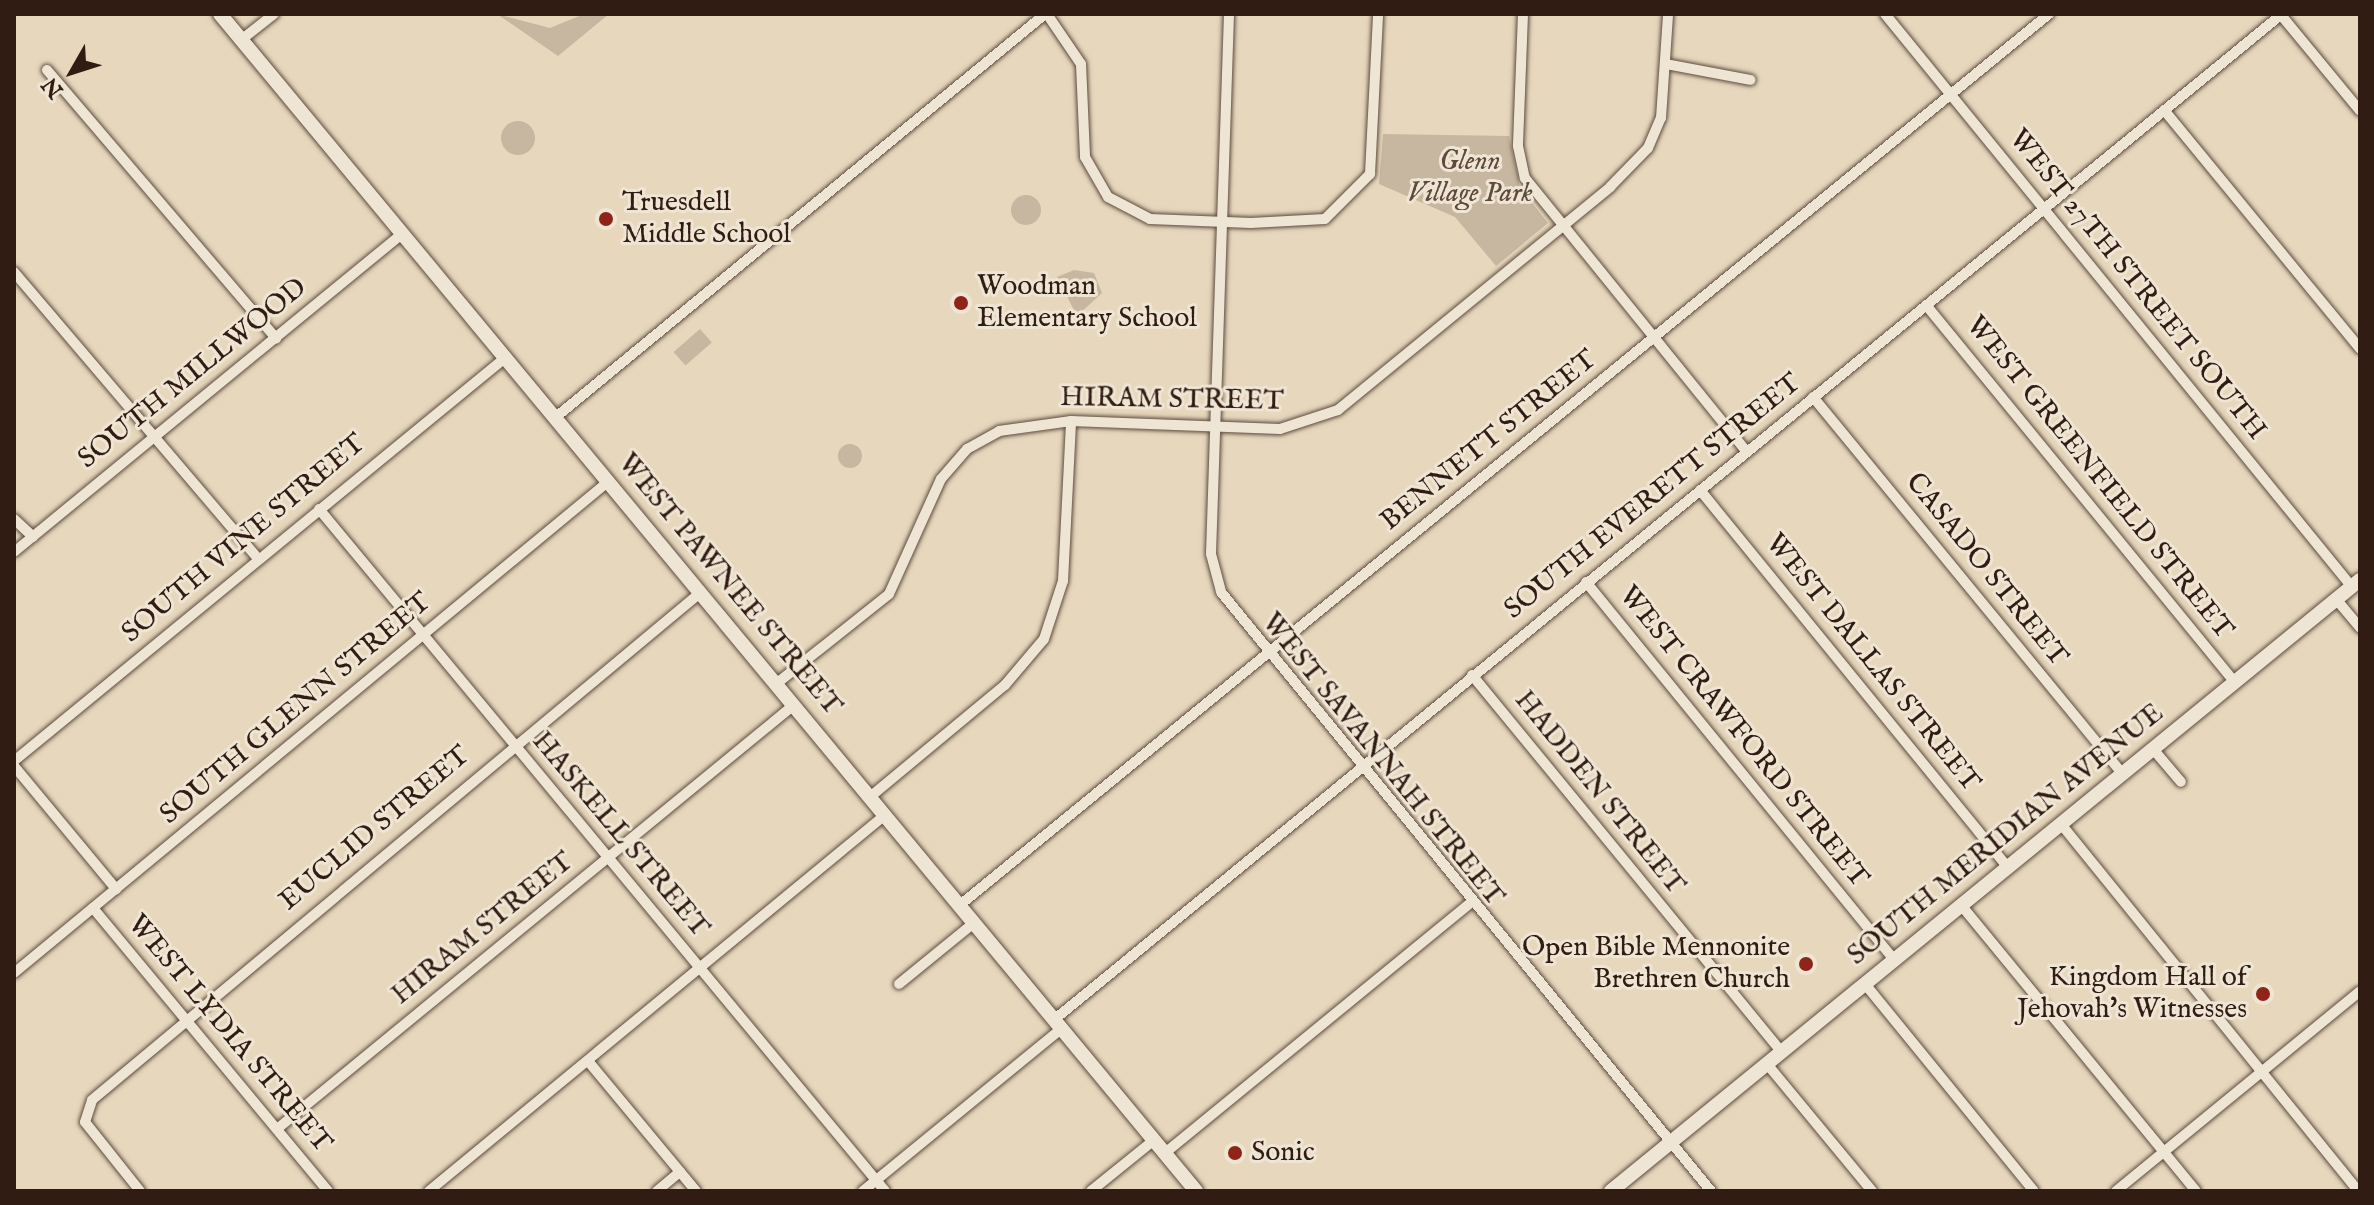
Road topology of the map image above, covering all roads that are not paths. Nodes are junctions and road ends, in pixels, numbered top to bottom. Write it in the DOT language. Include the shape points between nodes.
graph roads {
  1 [pos="220,14"];
  2 [pos="274,14"];
  3 [pos="1046,14"];
  4 [pos="1229,14"];
  5 [pos="1378,14"];
  6 [pos="1523,14"];
  7 [pos="1668,14"];
  8 [pos="1885,14"];
  9 [pos="2049,14"];
  10 [pos="2282,14"];
  11 [pos="241,40"];
  12 [pos="1666,64"];
  13 [pos="47,70"];
  14 [pos="1751,80"];
  15 [pos="1950,95"];
  16 [pos="2164,110"];
  17 [pos="2360,111"];
  18 [pos="2044,208"];
  19 [pos="1224,222"];
  20 [pos="1563,226"];
  21 [pos="403,233"];
  22 [pos="14,272"];
  23 [pos="1926,305"];
  24 [pos="1654,337"];
  25 [pos="276,338"];
  26 [pos="2360,349"];
  27 [pos="506,357"];
  28 [pos="1813,397"];
  29 [pos="556,417"];
  30 [pos="1071,421"];
  31 [pos="1216,428"];
  32 [pos="154,439"];
  33 [pos="1746,451"];
  34 [pos="609,481"];
  35 [pos="1700,490"];
  36 [pos="319,509"];
  37 [pos="14,519"];
  38 [pos="33,537"];
  39 [pos="14,552"];
  40 [pos="258,559"];
  41 [pos="1586,582"];
  42 [pos="2356,584"];
  43 [pos="701,592"];
  44 [pos="2336,599"];
  45 [pos="2360,628"];
  46 [pos="423,635"];
  47 [pos="1266,655"];
  48 [pos="1472,675"];
  49 [pos="2235,682"];
  50 [pos="776,684"];
  51 [pos="794,705"];
  52 [pos="515,745"];
  53 [pos="2153,749"];
  54 [pos="14,763"];
  55 [pos="1360,769"];
  56 [pos="2123,774"];
  57 [pos="2181,782"];
  58 [pos="870,797"];
  59 [pos="885,815"];
  60 [pos="2061,824"];
  61 [pos="608,857"];
  62 [pos="2008,867"];
  63 [pos="116,889"];
  64 [pos="1469,904"];
  65 [pos="960,905"];
  66 [pos="1961,905"];
  67 [pos="93,908"];
  68 [pos="975,922"];
  69 [pos="1894,959"];
  70 [pos="700,968"];
  71 [pos="14,973"];
  72 [pos="899,984"];
  73 [pos="1865,984"];
  74 [pos="2360,992"];
  75 [pos="184,1018"];
  76 [pos="1058,1023"];
  77 [pos="1782,1052"];
  78 [pos="588,1061"];
  79 [pos="1767,1064"];
  80 [pos="2260,1072"];
  81 [pos="277,1129"];
  82 [pos="1154,1140"];
  83 [pos="1671,1143"];
  84 [pos="2164,1151"];
  85 [pos="1165,1153"];
  86 [pos="680,1172"];
  87 [pos="876,1180"];
  88 [pos="140,1191"];
  89 [pos="328,1191"];
  90 [pos="429,1191"];
  91 [pos="657,1191"];
  92 [pos="696,1191"];
  93 [pos="863,1191"];
  94 [pos="885,1191"];
  95 [pos="1091,1191"];
  96 [pos="1196,1191"];
  97 [pos="1611,1191"];
  98 [pos="1711,1191"];
  99 [pos="1872,1191"];
  100 [pos="2034,1191"];
  101 [pos="2116,1191"];
  102 [pos="2196,1191"];
  103 [pos="2358,1191"];
  1 -- 11 [label="main road, WEST PAWNEE STREET"];
  2 -- 11 [label="street"];
  3 -- 19 [label="street" via="1081,64 1085,157 1108,197 1150,219"];
  3 -- 29 [label="street"];
  4 -- 19 [label="street, WEST SAVANNAH STREET"];
  5 -- 19 [label="street" via="1374,157 1362,185 1325,219"];
  6 -- 20 [label="street" via="1519,154 1535,194"];
  7 -- 12 [label="street, HIRAM STREET"];
  8 -- 15 [label="street, WEST 27TH STREET SOUTH"];
  9 -- 15 [label="street, BENNETT STREET"];
  10 -- 16 [label="street, SOUTH EVERETT STREET"];
  10 -- 17 [label="street"];
  11 -- 21 [label="main road, WEST PAWNEE STREET"];
  12 -- 14 [label="street"];
  12 -- 20 [label="street, HIRAM STREET" via="1661,118 1648,148"];
  13 -- 25 [label="street"];
  15 -- 18 [label="street, WEST 27TH STREET SOUTH"];
  15 -- 24 [label="street, BENNETT STREET"];
  16 -- 18 [label="street, SOUTH EVERETT STREET"];
  16 -- 26 [label="street"];
  18 -- 23 [label="street, SOUTH EVERETT STREET"];
  18 -- 42 [label="street, WEST 27TH STREET SOUTH"];
  19 -- 31 [label="street, WEST SAVANNAH STREET"];
  20 -- 24 [label="street"];
  20 -- 31 [label="street, HIRAM STREET" via="1329,416 1280,429"];
  21 -- 25 [label="street, SOUTH MILLWOOD"];
  21 -- 27 [label="main road, WEST PAWNEE STREET"];
  22 -- 32 [label="street"];
  23 -- 28 [label="street, SOUTH EVERETT STREET"];
  23 -- 49 [label="street, WEST GREENFIELD STREET"];
  24 -- 33 [label="street"];
  24 -- 47 [label="street, BENNETT STREET"];
  25 -- 32 [label="street, SOUTH MILLWOOD"];
  27 -- 29 [label="main road, WEST PAWNEE STREET"];
  27 -- 36 [label="street, SOUTH VINE STREET"];
  28 -- 33 [label="street, SOUTH EVERETT STREET"];
  28 -- 56 [label="street, CASADO STREET"];
  29 -- 34 [label="main road, WEST PAWNEE STREET"];
  30 -- 31 [label="street, HIRAM STREET"];
  30 -- 50 [label="street, HIRAM STREET" via="1019,424 967,449 941,479 898,583"];
  30 -- 58 [label="street" via="1063,581 1044,639 1016,676"];
  31 -- 47 [label="street, WEST SAVANNAH STREET" via="1213,565 1230,610"];
  32 -- 38 [label="street, SOUTH MILLWOOD"];
  32 -- 40 [label="street"];
  33 -- 35 [label="street, SOUTH EVERETT STREET"];
  34 -- 43 [label="main road, WEST PAWNEE STREET"];
  34 -- 46 [label="street, SOUTH GLENN STREET"];
  35 -- 41 [label="street, SOUTH EVERETT STREET"];
  35 -- 62 [label="street, WEST DALLAS STREET"];
  36 -- 40 [label="street, SOUTH VINE STREET"];
  36 -- 46 [label="street, HASKELL STREET"];
  37 -- 38 [label="street"];
  38 -- 39 [label="street, SOUTH MILLWOOD"];
  40 -- 54 [label="street, SOUTH VINE STREET"];
  41 -- 48 [label="street, SOUTH EVERETT STREET"];
  41 -- 69 [label="street, WEST CRAWFORD STREET"];
  42 -- 44 [label="main road, SOUTH MERIDIAN AVENUE"];
  43 -- 50 [label="main road, WEST PAWNEE STREET"];
  43 -- 52 [label="street, EUCLID STREET"];
  44 -- 45 [label="street"];
  44 -- 49 [label="main road, SOUTH MERIDIAN AVENUE"];
  46 -- 52 [label="street, HASKELL STREET"];
  46 -- 63 [label="street, SOUTH GLENN STREET"];
  47 -- 55 [label="street, WEST SAVANNAH STREET"];
  47 -- 65 [label="street, BENNETT STREET"];
  48 -- 55 [label="street, SOUTH EVERETT STREET"];
  48 -- 77 [label="street, HADDEN STREET"];
  49 -- 53 [label="main road, SOUTH MERIDIAN AVENUE"];
  50 -- 51 [label="main road, WEST PAWNEE STREET"];
  51 -- 58 [label="main road, WEST PAWNEE STREET"];
  51 -- 61 [label="street, HIRAM STREET"];
  52 -- 61 [label="street, HASKELL STREET"];
  52 -- 75 [label="street, EUCLID STREET"];
  53 -- 56 [label="main road, SOUTH MERIDIAN AVENUE"];
  53 -- 57 [label="street"];
  54 -- 63 [label="street, WEST LYDIA STREET"];
  55 -- 64 [label="street, WEST SAVANNAH STREET"];
  55 -- 76 [label="street, SOUTH EVERETT STREET"];
  56 -- 60 [label="main road, SOUTH MERIDIAN AVENUE"];
  58 -- 59 [label="main road, WEST PAWNEE STREET"];
  59 -- 65 [label="main road, WEST PAWNEE STREET"];
  59 -- 70 [label="street"];
  60 -- 62 [label="main road, SOUTH MERIDIAN AVENUE"];
  60 -- 80 [label="street"];
  61 -- 70 [label="street, HASKELL STREET"];
  61 -- 81 [label="street, HIRAM STREET"];
  62 -- 66 [label="main road, SOUTH MERIDIAN AVENUE"];
  63 -- 67 [label="street, SOUTH GLENN STREET"];
  64 -- 83 [label="street, WEST SAVANNAH STREET"];
  64 -- 85 [label="street"];
  65 -- 68 [label="main road, WEST PAWNEE STREET"];
  66 -- 69 [label="main road, SOUTH MERIDIAN AVENUE"];
  66 -- 84 [label="street"];
  67 -- 71 [label="street, SOUTH GLENN STREET"];
  67 -- 75 [label="street, WEST LYDIA STREET"];
  68 -- 72 [label="street"];
  68 -- 76 [label="main road, WEST PAWNEE STREET"];
  69 -- 73 [label="main road, SOUTH MERIDIAN AVENUE"];
  70 -- 78 [label="street"];
  70 -- 87 [label="street, HASKELL STREET"];
  73 -- 77 [label="main road, SOUTH MERIDIAN AVENUE"];
  73 -- 100 [label="street"];
  74 -- 80 [label="street"];
  75 -- 81 [label="street, WEST LYDIA STREET"];
  75 -- 88 [label="street, EUCLID STREET" via="86,1108 89,1129"];
  76 -- 82 [label="main road, WEST PAWNEE STREET"];
  76 -- 87 [label="street, SOUTH EVERETT STREET"];
  77 -- 79 [label="main road, SOUTH MERIDIAN AVENUE"];
  78 -- 86 [label="street"];
  78 -- 90 [label="street"];
  79 -- 83 [label="main road, SOUTH MERIDIAN AVENUE"];
  79 -- 99 [label="street"];
  80 -- 84 [label="street"];
  80 -- 103 [label="street"];
  81 -- 89 [label="street, WEST LYDIA STREET"];
  82 -- 85 [label="main road, WEST PAWNEE STREET"];
  82 -- 95 [label="street"];
  83 -- 97 [label="main road, SOUTH MERIDIAN AVENUE"];
  83 -- 98 [label="street, WEST SAVANNAH STREET"];
  84 -- 101 [label="street"];
  84 -- 102 [label="street"];
  85 -- 96 [label="main road, WEST PAWNEE STREET"];
  86 -- 91 [label="street"];
  86 -- 92 [label="street"];
  87 -- 93 [label="street, SOUTH EVERETT STREET"];
  87 -- 94 [label="street, HASKELL STREET"];
}
